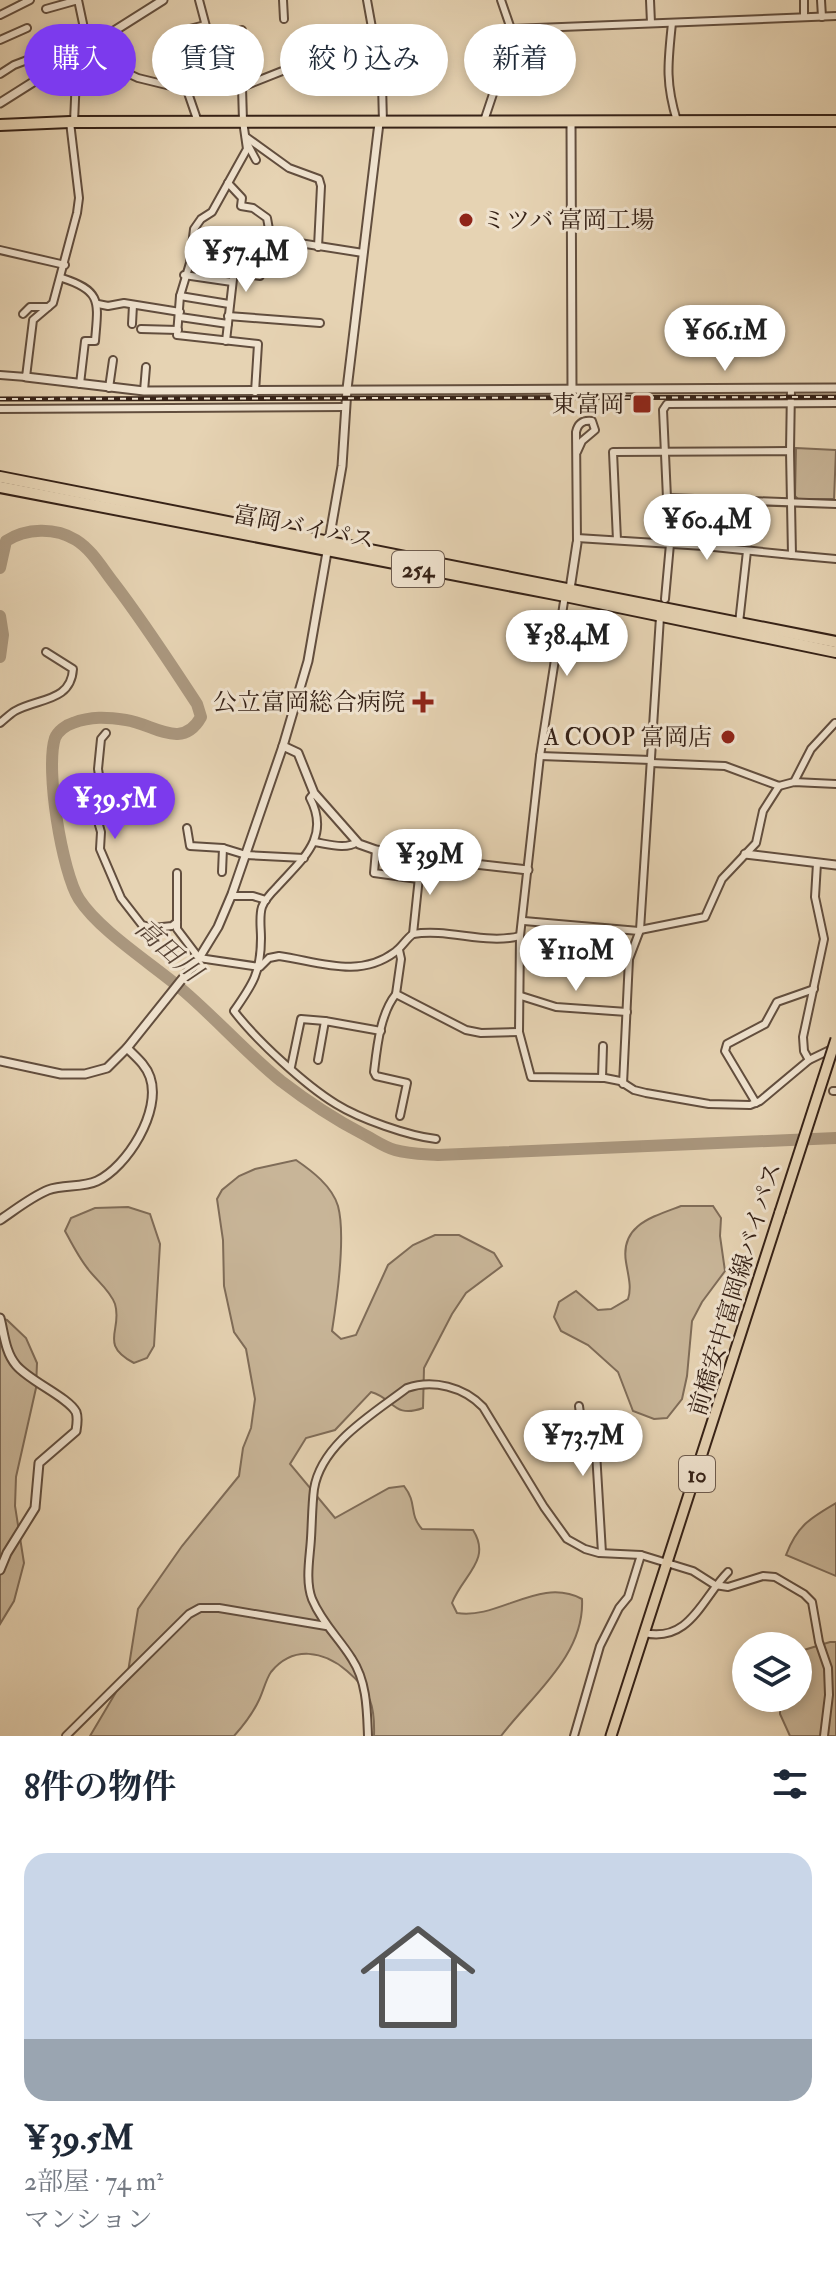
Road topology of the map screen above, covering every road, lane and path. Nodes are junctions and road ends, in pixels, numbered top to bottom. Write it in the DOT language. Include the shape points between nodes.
graph roads {
  1 [pos="30,0"];
  2 [pos="163,0"];
  3 [pos="199,0"];
  4 [pos="283,0"];
  5 [pos="367,0"];
  6 [pos="501,0"];
  7 [pos="650,0"];
  8 [pos="804,0"];
  9 [pos="821,0"];
  10 [pos="80,1"];
  11 [pos="46,9"];
  12 [pos="0,15"];
  13 [pos="836,16"];
  14 [pos="804,17"];
  15 [pos="822,17"];
  16 [pos="284,19"];
  17 [pos="651,23"];
  18 [pos="672,23"];
  19 [pos="84,24"];
  20 [pos="125,24"];
  21 [pos="205,24"];
  22 [pos="509,24"];
  23 [pos="576,26"];
  24 [pos="24,29"];
  25 [pos="0,40"];
  26 [pos="24,61"];
  27 [pos="0,74"];
  28 [pos="24,88"];
  29 [pos="74,96"];
  30 [pos="189,96"];
  31 [pos="242,96"];
  32 [pos="492,96"];
  33 [pos="0,103"];
  34 [pos="243,121"];
  35 [pos="484,121"];
  36 [pos="571,121"];
  37 [pos="677,121"];
  38 [pos="836,121"];
  39 [pos="72,122"];
  40 [pos="198,122"];
  41 [pos="1,123"];
  42 [pos="381,123"];
  43 [pos="246,139"];
  44 [pos="256,160"];
  45 [pos="228,183"];
  46 [pos="237,244"];
  47 [pos="318,247"];
  48 [pos="0,250"];
  49 [pos="363,253"];
  50 [pos="191,255"];
  51 [pos="235,262"];
  52 [pos="65,265"];
  53 [pos="233,273"];
  54 [pos="184,275"];
  55 [pos="260,276"];
  56 [pos="62,278"];
  57 [pos="232,282"];
  58 [pos="180,296"];
  59 [pos="98,304"];
  60 [pos="229,304"];
  61 [pos="133,305"];
  62 [pos="49,307"];
  63 [pos="23,314"];
  64 [pos="180,314"];
  65 [pos="228,320"];
  66 [pos="320,323"];
  67 [pos="132,324"];
  68 [pos="141,329"];
  69 [pos="178,330"];
  70 [pos="226,341"];
  71 [pos="113,360"];
  72 [pos="146,367"];
  73 [pos="0,375"];
  74 [pos="26,377"];
  75 [pos="80,384"];
  76 [pos="109,388"];
  77 [pos="791,388"];
  78 [pos="836,388"];
  79 [pos="347,389"];
  80 [pos="572,390"];
  81 [pos="144,391"];
  82 [pos="255,392"];
  83 [pos="836,403"];
  84 [pos="791,404"];
  85 [pos="345,407"];
  86 [pos="0,409"];
  87 [pos="665,451"];
  88 [pos="790,451"];
  89 [pos="577,452"];
  90 [pos="0,477"];
  91 [pos="0,487"];
  92 [pos="667,498"];
  93 [pos="792,502"];
  94 [pos="836,504"];
  95 [pos="617,540"];
  96 [pos="577,541"];
  97 [pos="670,544"];
  98 [pos="329,547"];
  99 [pos="747,551"];
  100 [pos="792,555"];
  101 [pos="836,559"];
  102 [pos="567,593"];
  103 [pos="665,599"];
  104 [pos="660,617"];
  105 [pos="739,623"];
  106 [pos="836,642"];
  107 [pos="46,652"];
  108 [pos="836,652"];
  109 [pos="0,723"];
  110 [pos="835,723"];
  111 [pos="106,733"];
  112 [pos="283,746"];
  113 [pos="540,756"];
  114 [pos="651,762"];
  115 [pos="794,782"];
  116 [pos="836,784"];
  117 [pos="779,786"];
  118 [pos="314,793"];
  119 [pos="187,828"];
  120 [pos="314,842"];
  121 [pos="357,842"];
  122 [pos="223,848"];
  123 [pos="376,850"];
  124 [pos="745,854"];
  125 [pos="246,855"];
  126 [pos="304,858"];
  127 [pos="421,858"];
  128 [pos="817,863"];
  129 [pos="836,865"];
  130 [pos="528,870"];
  131 [pos="222,872"];
  132 [pos="177,873"];
  133 [pos="418,879"];
  134 [pos="232,896"];
  135 [pos="266,900"];
  136 [pos="524,921"];
  137 [pos="177,922"];
  138 [pos="639,930"];
  139 [pos="413,934"];
  140 [pos="520,936"];
  141 [pos="399,950"];
  142 [pos="199,958"];
  143 [pos="260,967"];
  144 [pos="814,989"];
  145 [pos="396,994"];
  146 [pos="521,996"];
  147 [pos="627,1012"];
  148 [pos="325,1021"];
  149 [pos="381,1031"];
  150 [pos="519,1032"];
  151 [pos="836,1038"];
  152 [pos="603,1046"];
  153 [pos="127,1048"];
  154 [pos="836,1048"];
  155 [pos="318,1060"];
  156 [pos="809,1060"];
  157 [pos="0,1061"];
  158 [pos="291,1067"];
  159 [pos="602,1078"];
  160 [pos="623,1084"];
  161 [pos="756,1103"];
  162 [pos="400,1116"];
  163 [pos="436,1139"];
  164 [pos="0,1220"];
  165 [pos="0,1318"];
  166 [pos="579,1406"];
  167 [pos="602,1553"];
  168 [pos="641,1555"];
  169 [pos="667,1563"];
  170 [pos="0,1570"];
  171 [pos="728,1572"];
  172 [pos="715,1585"];
  173 [pos="326,1626"];
  174 [pos="644,1633"];
  175 [pos="66,1736"];
  176 [pos="368,1736"];
  177 [pos="574,1736"];
  178 [pos="611,1736"];
  179 [pos="824,1736"];
  1 -- 12 [label="street"];
  2 -- 20 [label="street"];
  3 -- 21 [label="street"];
  4 -- 16 [label="street"];
  5 -- 42 [label="street" via="382,83"];
  6 -- 22 [label="street"];
  7 -- 17 [label="street"];
  8 -- 14 [label="street"];
  9 -- 15 [label="street"];
  10 -- 11 [label="street"];
  10 -- 19 [label="street"];
  13 -- 15 [label="street"];
  14 -- 15 [label="street"];
  14 -- 18 [label="street"];
  17 -- 18 [label="street"];
  17 -- 23 [label="street"];
  18 -- 37 [label="street" via="667,77"];
  24 -- 25 [label="street"];
  26 -- 27 [label="street"];
  28 -- 33 [label="street"];
  29 -- 39 [label="street"];
  30 -- 40 [label="street"];
  31 -- 34 [label="street"];
  32 -- 35 [label="street"];
  34 -- 40 [label="highway"];
  34 -- 42 [label="highway"];
  34 -- 43 [label="street"];
  35 -- 36 [label="highway"];
  35 -- 42 [label="highway"];
  36 -- 37 [label="highway"];
  36 -- 80 [label="street"];
  37 -- 38 [label="highway"];
  39 -- 40 [label="highway"];
  39 -- 41 [label="highway"];
  39 -- 52 [label="street" via="79,198"];
  42 -- 49 [label="street"];
  43 -- 44 [label="street"];
  43 -- 45 [label="street" via="247,149"];
  43 -- 47 [label="street" via="289,168 319,179"];
  45 -- 47 [label="street" via="242,198 241,206 267,218 274,239"];
  45 -- 50 [label="street" via="212,212 194,229"];
  46 -- 51 [label="street"];
  47 -- 49 [label="street"];
  48 -- 52 [label="street"];
  49 -- 79 [label="street"];
  50 -- 51 [label="street"];
  50 -- 54 [label="street"];
  51 -- 53 [label="street"];
  52 -- 56 [label="street"];
  53 -- 55 [label="street"];
  53 -- 57 [label="street"];
  54 -- 57 [label="street"];
  54 -- 58 [label="street"];
  56 -- 59 [label="street" via="85,286"];
  56 -- 62 [label="street"];
  57 -- 60 [label="street"];
  58 -- 60 [label="street"];
  58 -- 64 [label="street"];
  59 -- 61 [label="street"];
  59 -- 75 [label="street" via="95,341 85,341"];
  60 -- 65 [label="street"];
  61 -- 64 [label="street"];
  61 -- 67 [label="street"];
  62 -- 63 [label="street" via="30,307"];
  62 -- 74 [label="street" via="33,320"];
  64 -- 65 [label="street"];
  64 -- 69 [label="street"];
  65 -- 66 [label="street"];
  65 -- 70 [label="street"];
  68 -- 69 [label="street"];
  69 -- 70 [label="street" via="177,335"];
  70 -- 82 [label="street" via="258,344"];
  71 -- 76 [label="street"];
  72 -- 81 [label="street"];
  73 -- 74 [label="street"];
  74 -- 75 [label="street"];
  75 -- 76 [label="street"];
  76 -- 81 [label="street"];
  77 -- 78 [label="street"];
  77 -- 80 [label="street"];
  77 -- 84 [label="street"];
  79 -- 80 [label="street"];
  79 -- 82 [label="street"];
  79 -- 85 [label="street"];
  81 -- 82 [label="street"];
  83 -- 84 [label="street"];
  84 -- 87 [label="street" via="667,404"];
  84 -- 88 [label="street"];
  85 -- 86 [label="street"];
  85 -- 98 [label="street"];
  87 -- 88 [label="street"];
  87 -- 92 [label="street"];
  87 -- 95 [label="street" via="613,452"];
  88 -- 93 [label="street"];
  89 -- 89 [label="street" via="577,427 592,421 595,430"];
  89 -- 96 [label="street"];
  90 -- 98 [label="highway, 富岡バイパス / 254"];
  91 -- 98 [label="highway, 富岡バイパス / 254"];
  92 -- 93 [label="street"];
  92 -- 97 [label="street"];
  93 -- 94 [label="street"];
  93 -- 100 [label="street"];
  95 -- 96 [label="street"];
  95 -- 97 [label="street"];
  96 -- 102 [label="street"];
  97 -- 99 [label="street"];
  97 -- 103 [label="street"];
  98 -- 102 [label="highway, 富岡バイパス / 254"];
  98 -- 112 [label="street" via="308,661"];
  99 -- 100 [label="street"];
  99 -- 105 [label="street"];
  100 -- 101 [label="street"];
  102 -- 104 [label="highway, 富岡バイパス / 254"];
  102 -- 105 [label="highway, 富岡バイパス / 254"];
  102 -- 113 [label="street"];
  104 -- 108 [label="highway, 富岡バイパス / 254"];
  104 -- 114 [label="street"];
  105 -- 106 [label="highway, 富岡バイパス / 254"];
  107 -- 109 [label="street" via="73,669 64,691 15,711"];
  110 -- 115 [label="street" via="811,749"];
  111 -- 137 [label="street" via="101,739 95,811 100,849 121,898 142,925"];
  112 -- 118 [label="street" via="298,753"];
  112 -- 125 [label="street"];
  113 -- 114 [label="street"];
  113 -- 130 [label="street"];
  114 -- 117 [label="street" via="725,766"];
  114 -- 138 [label="street"];
  115 -- 116 [label="street"];
  115 -- 117 [label="street"];
  117 -- 124 [label="street" via="763,811 756,843"];
  118 -- 120 [label="street"];
  118 -- 121 [label="street"];
  119 -- 122 [label="street" via="190,846"];
  120 -- 121 [label="street" via="344,847"];
  120 -- 126 [label="street"];
  121 -- 123 [label="street"];
  122 -- 125 [label="street"];
  122 -- 131 [label="street"];
  123 -- 127 [label="street"];
  123 -- 133 [label="street" via="374,873"];
  124 -- 128 [label="street"];
  124 -- 138 [label="street" via="722,879 705,917"];
  125 -- 126 [label="street"];
  125 -- 134 [label="street"];
  126 -- 135 [label="street"];
  127 -- 130 [label="street"];
  127 -- 133 [label="street"];
  128 -- 129 [label="street"];
  128 -- 144 [label="street" via="815,897 824,939"];
  130 -- 136 [label="street"];
  132 -- 137 [label="street"];
  133 -- 139 [label="street"];
  134 -- 135 [label="street"];
  134 -- 142 [label="street"];
  135 -- 143 [label="street" via="261,910"];
  136 -- 138 [label="street"];
  136 -- 140 [label="street"];
  137 -- 142 [label="street"];
  138 -- 147 [label="street" via="629,959"];
  139 -- 140 [label="street"];
  139 -- 141 [label="street"];
  140 -- 146 [label="street"];
  141 -- 143 [label="street" via="357,968 279,956"];
  141 -- 145 [label="street"];
  142 -- 143 [label="street"];
  142 -- 153 [label="street"];
  143 -- 158 [label="street" via="234,1011"];
  144 -- 156 [label="street" via="803,1037"];
  144 -- 161 [label="street" via="777,1002 765,1024 727,1044 725,1051"];
  145 -- 149 [label="street"];
  145 -- 150 [label="street" via="466,1030"];
  146 -- 147 [label="street" via="556,1007"];
  146 -- 150 [label="street"];
  147 -- 160 [label="street"];
  148 -- 149 [label="street"];
  148 -- 155 [label="street"];
  148 -- 158 [label="street" via="301,1019"];
  149 -- 162 [label="street" via="374,1072 407,1083"];
  150 -- 159 [label="street" via="531,1077"];
  151 -- 169 [label="main road, 前橋安中富岡線バイパス / 10, bridge"];
  152 -- 159 [label="street"];
  153 -- 157 [label="street" via="107,1068 85,1074"];
  153 -- 164 [label="street" via="150,1077 152,1092 149,1113 126,1159 96,1182 49,1190"];
  154 -- 156 [label="street"];
  156 -- 161 [label="street"];
  158 -- 163 [label="street" via="339,1106"];
  159 -- 160 [label="street"];
  160 -- 161 [label="street" via="701,1103"];
  165 -- 170 [label="street" via="15,1364 70,1405 77,1422 76,1431 39,1463 35,1508"];
  166 -- 167 [label="street" via="582,1429 596,1452"];
  167 -- 168 [label="street"];
  167 -- 173 [label="street" via="567,1539 474,1398 461,1389 415,1385 336,1446 316,1483 309,1589"];
  168 -- 169 [label="street"];
  168 -- 177 [label="street" via="628,1597 600,1646"];
  169 -- 172 [label="street"];
  169 -- 174 [label="main road, 前橋安中富岡線バイパス / 10"];
  171 -- 172 [label="street"];
  172 -- 174 [label="street" via="692,1620 664,1636"];
  172 -- 179 [label="street" via="775,1577 812,1602 828,1668"];
  173 -- 175 [label="street" via="200,1608"];
  173 -- 176 [label="street" via="359,1672"];
  174 -- 178 [label="main road, 前橋安中富岡線バイパス / 10"];
}
